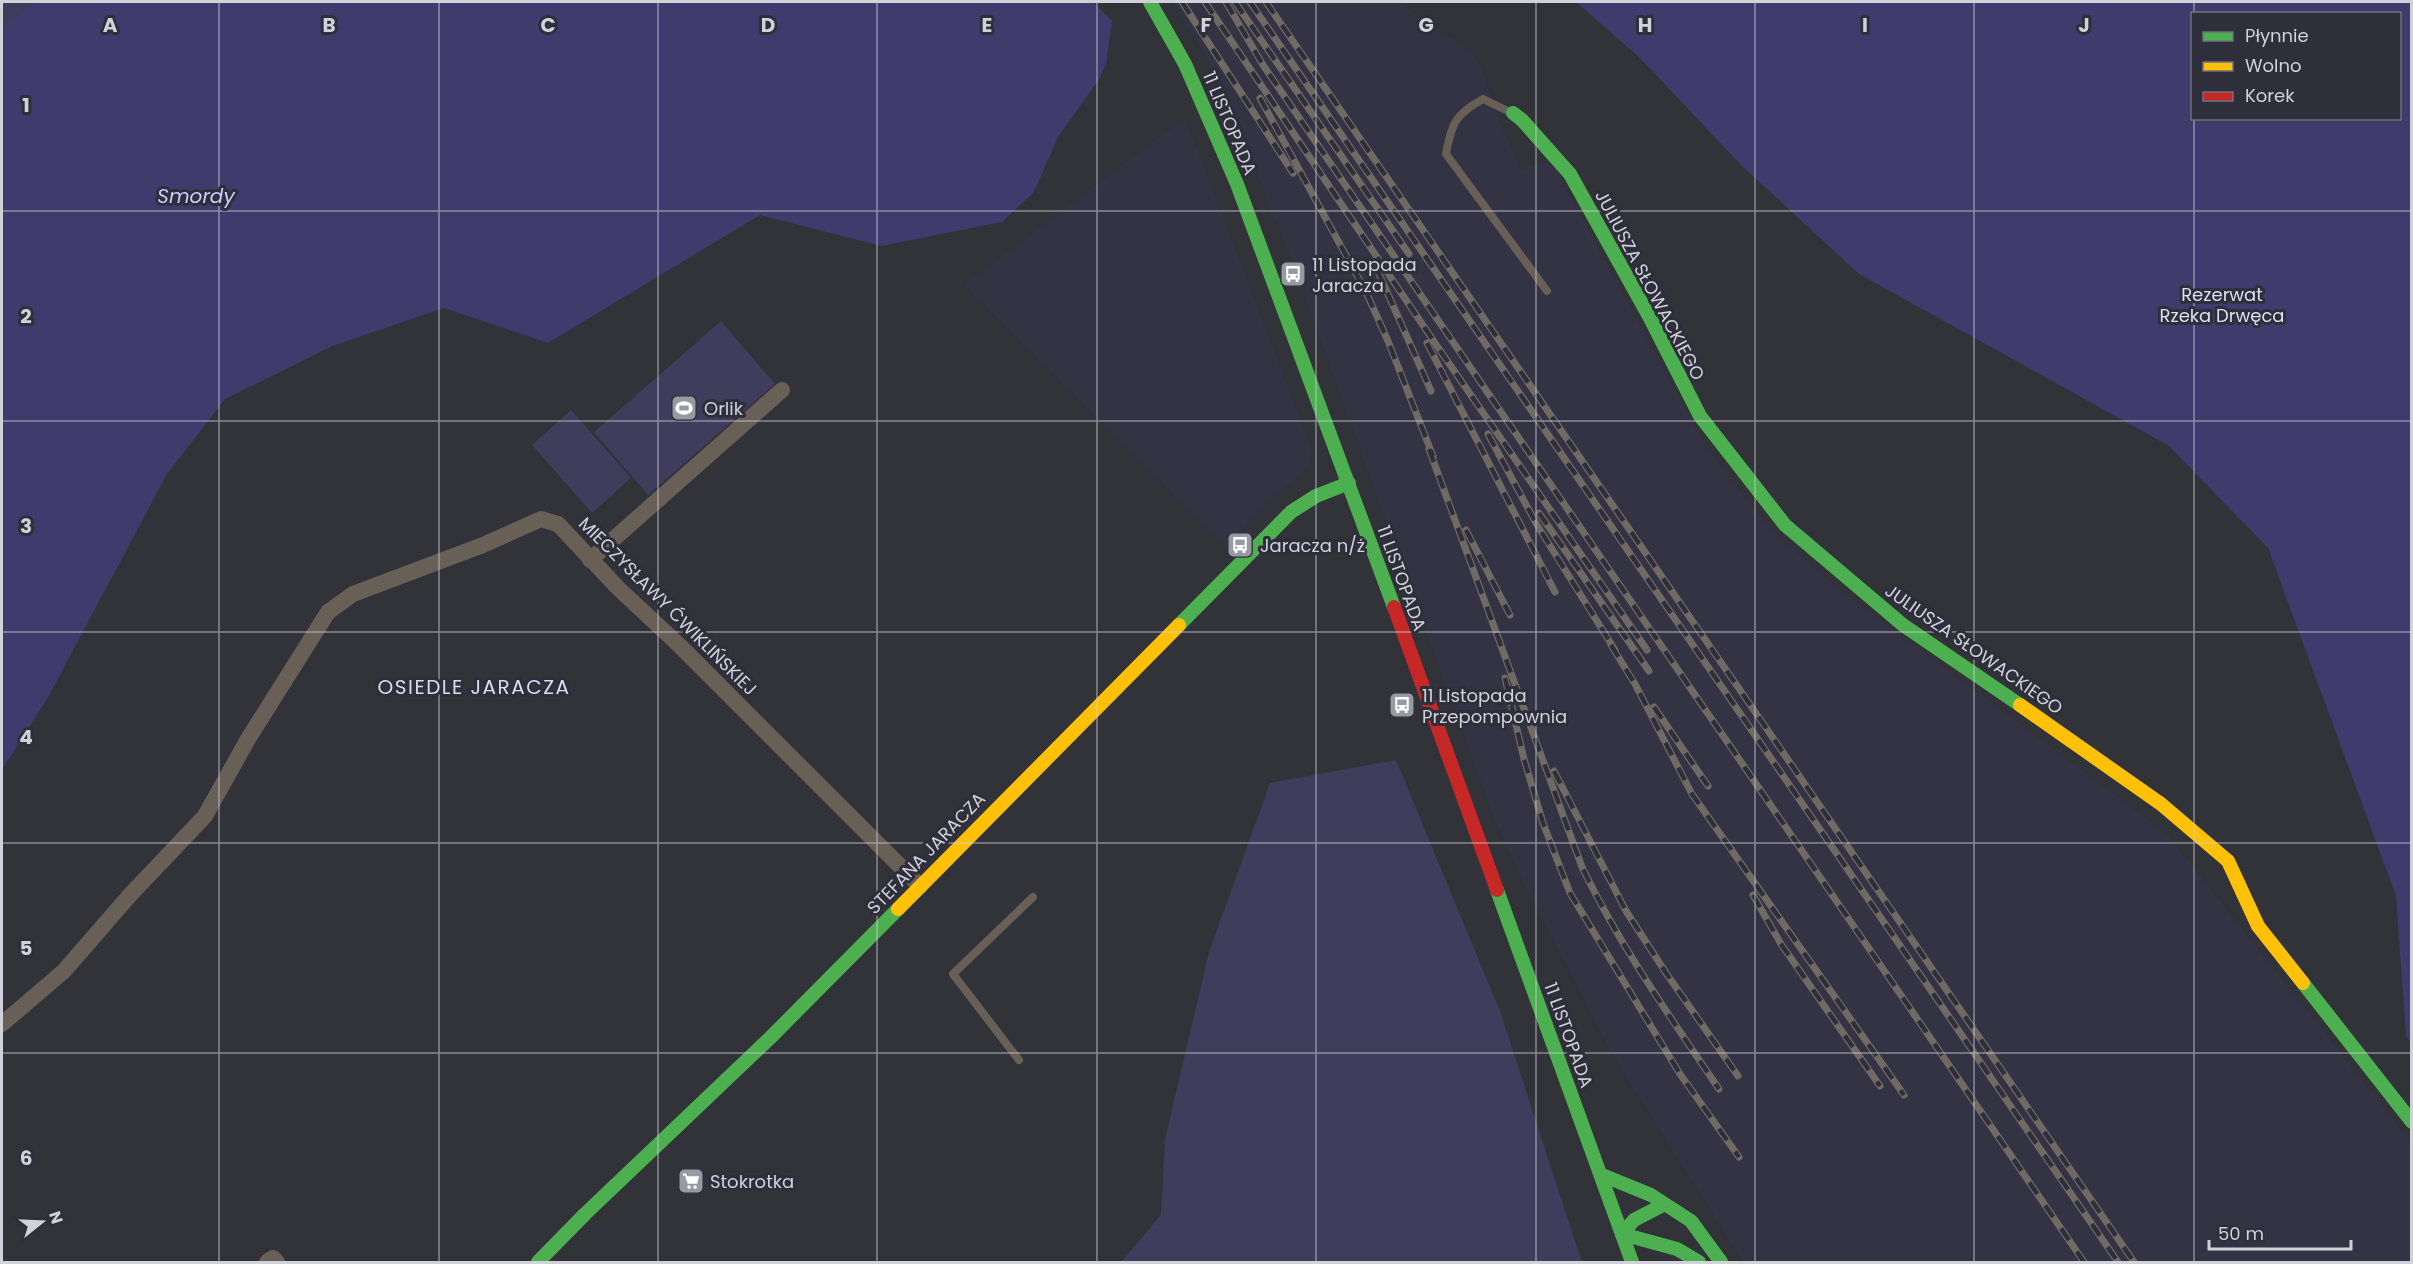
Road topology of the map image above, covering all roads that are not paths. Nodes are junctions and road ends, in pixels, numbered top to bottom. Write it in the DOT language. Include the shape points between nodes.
graph roads {
  1 [pos="1150,2"];
  2 [pos="1513,113"];
  3 [pos="1547,291"];
  4 [pos="782,390"];
  5 [pos="1349,483"];
  6 [pos="590,560"];
  7 [pos="920,886"];
  8 [pos="1033,897"];
  9 [pos="2,1024"];
  10 [pos="1018,1060"];
  11 [pos="2412,1122"];
  12 [pos="1602,1175"];
  13 [pos="1663,1205"];
  14 [pos="1622,1234"];
  15 [pos="267,1263"];
  16 [pos="277,1263"];
  17 [pos="538,1263"];
  18 [pos="1632,1263"];
  19 [pos="1699,1263"];
  20 [pos="1721,1263"];
  1 -- 5 [label="street, 11 LISTOPADA" via="1185,64 1215,131"];
  2 -- 3 [label="lane" via="1483,99 1471,106 1450,127 1446,154"];
  2 -- 11 [label="street, JULIUSZA SŁOWACKIEGO" via="1570,174 1700,416 1785,525 1903,625 2161,804 2228,861 2258,926"];
  4 -- 6 [label="street"];
  5 -- 7 [label="street, STEFANA JARACZA" via="1316,496 1291,512"];
  5 -- 12 [label="street, 11 LISTOPADA"];
  6 -- 7 [label="street, MIECZYSŁAWY ĆWIKLIŃSKIEJ"];
  6 -- 9 [label="street, MIECZYSŁAWY ĆWIKLIŃSKIEJ" via="558,524 541,519 353,594 328,612 204,816 64,971"];
  7 -- 17 [label="street, STEFANA JARACZA"];
  8 -- 10 [label="lane" via="953,974"];
  12 -- 13 [label="street" via="1650,1195"];
  12 -- 14 [label="street, 11 LISTOPADA"];
  13 -- 14 [label="street" via="1634,1220"];
  13 -- 20 [label="street" via="1691,1221"];
  14 -- 18 [label="street, 11 LISTOPADA"];
  14 -- 19 [label="street" via="1677,1249"];
  15 -- 16 [label="street" via="273,1258"];
}
